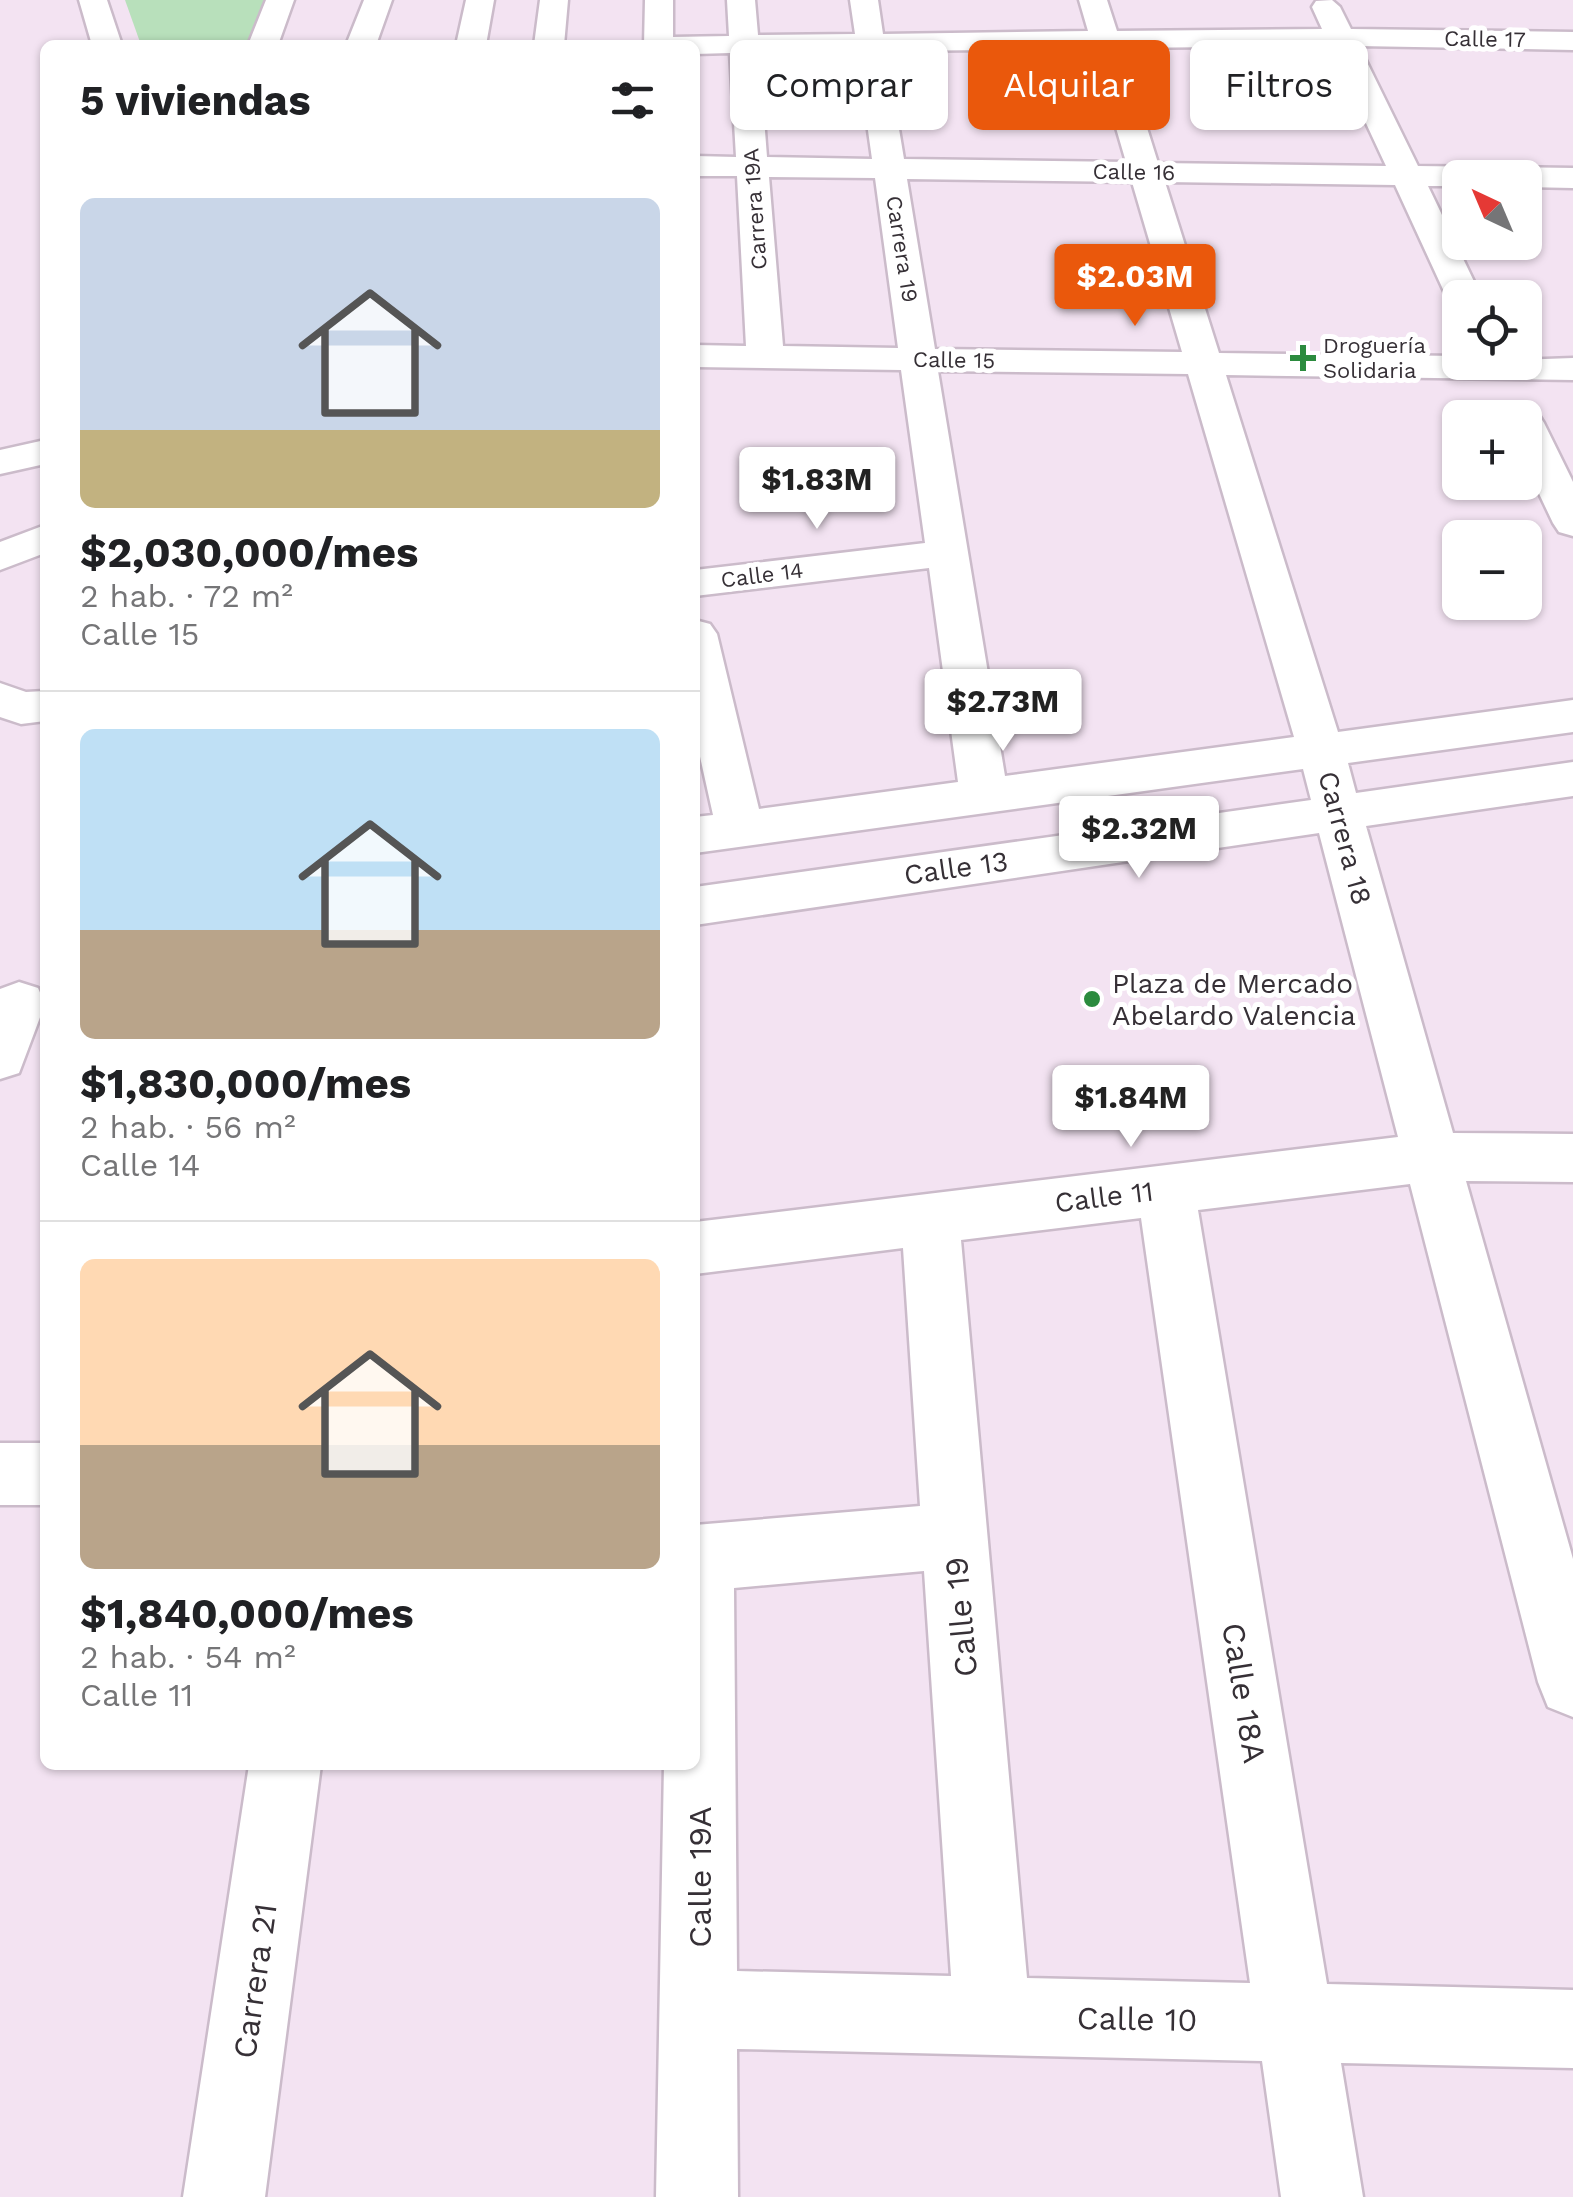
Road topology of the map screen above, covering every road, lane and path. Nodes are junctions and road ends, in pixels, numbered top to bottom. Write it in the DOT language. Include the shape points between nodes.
graph roads {
  1 [pos="93,0"];
  2 [pos="280,0"];
  3 [pos="378,0"];
  4 [pos="480,0"];
  5 [pos="554,0"];
  6 [pos="660,0"];
  7 [pos="741,0"];
  8 [pos="864,0"];
  9 [pos="1093,0"];
  10 [pos="1322,0"];
  11 [pos="1340,37"];
  12 [pos="106,40"];
  13 [pos="265,40"];
  14 [pos="363,40"];
  15 [pos="472,40"];
  16 [pos="550,40"];
  17 [pos="659,40"];
  18 [pos="743,40"];
  19 [pos="870,40"];
  20 [pos="1104,40"];
  21 [pos="1573,40"];
  22 [pos="730,44"];
  23 [pos="700,45"];
  24 [pos="749,130"];
  25 [pos="884,130"];
  26 [pos="1131,130"];
  27 [pos="700,166"];
  28 [pos="752,167"];
  29 [pos="890,169"];
  30 [pos="1144,172"];
  31 [pos="1406,176"];
  32 [pos="1573,178"];
  33 [pos="1456,280"];
  34 [pos="700,356"];
  35 [pos="764,357"];
  36 [pos="918,359"];
  37 [pos="1200,363"];
  38 [pos="1442,365"];
  39 [pos="1542,367"];
  40 [pos="1573,369"];
  41 [pos="40,453"];
  42 [pos="1542,458"];
  43 [pos="0,462"];
  44 [pos="1573,523"];
  45 [pos="40,540"];
  46 [pos="948,553"];
  47 [pos="0,557"];
  48 [pos="700,582"];
  49 [pos="700,679"];
  50 [pos="1573,716"];
  51 [pos="1321,750"];
  52 [pos="1573,779"];
  53 [pos="984,796"];
  54 [pos="1338,812"];
  55 [pos="717,832"];
  56 [pos="700,905"];
  57 [pos="21,1003"];
  58 [pos="0,1056"];
  59 [pos="1430,1156"];
  60 [pos="1573,1158"];
  61 [pos="1166,1190"];
  62 [pos="930,1219"];
  63 [pos="700,1247"];
  64 [pos="0,1474"];
  65 [pos="40,1474"];
  66 [pos="954,1536"];
  67 [pos="700,1558"];
  68 [pos="1573,1682"];
  69 [pos="285,1770"];
  70 [pos="699,1770"];
  71 [pos="700,2009"];
  72 [pos="992,2016"];
  73 [pos="1294,2022"];
  74 [pos="1573,2029"];
  75 [pos="224,2197"];
  76 [pos="697,2197"];
  77 [pos="1322,2197"];
  1 -- 12 [label="street"];
  2 -- 13 [label="street"];
  3 -- 14 [label="street"];
  4 -- 15 [label="street"];
  5 -- 16 [label="street"];
  6 -- 17 [label="street"];
  7 -- 18 [label="street, Carrera 19A"];
  8 -- 19 [label="street, Carrera 19"];
  9 -- 20 [label="street, Carrera 18"];
  10 -- 11 [label="street"];
  11 -- 20 [label="street, Calle 17"];
  11 -- 21 [label="street, Calle 17"];
  11 -- 31 [label="street"];
  22 -- 23 [label="street, Calle 17"];
  24 -- 28 [label="street, Carrera 19A"];
  25 -- 29 [label="street, Carrera 19"];
  26 -- 30 [label="street, Carrera 18"];
  27 -- 28 [label="street, Calle 16"];
  28 -- 29 [label="street, Calle 16"];
  28 -- 35 [label="street, Carrera 19A"];
  29 -- 30 [label="street, Calle 16"];
  29 -- 36 [label="street, Carrera 19"];
  30 -- 31 [label="street, Calle 16"];
  30 -- 37 [label="street, Carrera 18"];
  31 -- 32 [label="street, Calle 16"];
  31 -- 33 [label="street"];
  34 -- 35 [label="street, Calle 15"];
  35 -- 36 [label="street, Calle 15"];
  36 -- 37 [label="street, Calle 15"];
  36 -- 46 [label="street, Carrera 19"];
  37 -- 38 [label="street, Calle 15"];
  37 -- 51 [label="street, Carrera 18"];
  39 -- 40 [label="street, Calle 15"];
  41 -- 43 [label="street"];
  42 -- 44 [label="street"];
  45 -- 47 [label="street"];
  46 -- 48 [label="street, Calle 14"];
  46 -- 53 [label="street, Carrera 19"];
  49 -- 55 [label="street"];
  50 -- 51 [label="street"];
  51 -- 53 [label="street"];
  51 -- 54 [label="street, Carrera 18"];
  52 -- 54 [label="street, Calle 13"];
  53 -- 55 [label="street"];
  54 -- 56 [label="street, Calle 13"];
  54 -- 59 [label="street, Carrera 18"];
  57 -- 58 [label="street"];
  59 -- 60 [label="street, Calle 11"];
  59 -- 61 [label="street, Calle 11"];
  59 -- 68 [label="street, Carrera 18"];
  61 -- 62 [label="street, Calle 11"];
  61 -- 73 [label="street, Calle 18A"];
  62 -- 63 [label="street, Calle 11"];
  62 -- 66 [label="street, Calle 19"];
  64 -- 65 [label="street"];
  66 -- 67 [label="street"];
  66 -- 72 [label="street, Calle 19"];
  69 -- 75 [label="street, Carrera 21"];
  70 -- 71 [label="street, Calle 19A"];
  71 -- 72 [label="street, Calle 10"];
  71 -- 76 [label="street, Calle 19A"];
  72 -- 73 [label="street, Calle 10"];
  73 -- 74 [label="street, Calle 10"];
  73 -- 77 [label="street, Calle 18A"];
}
